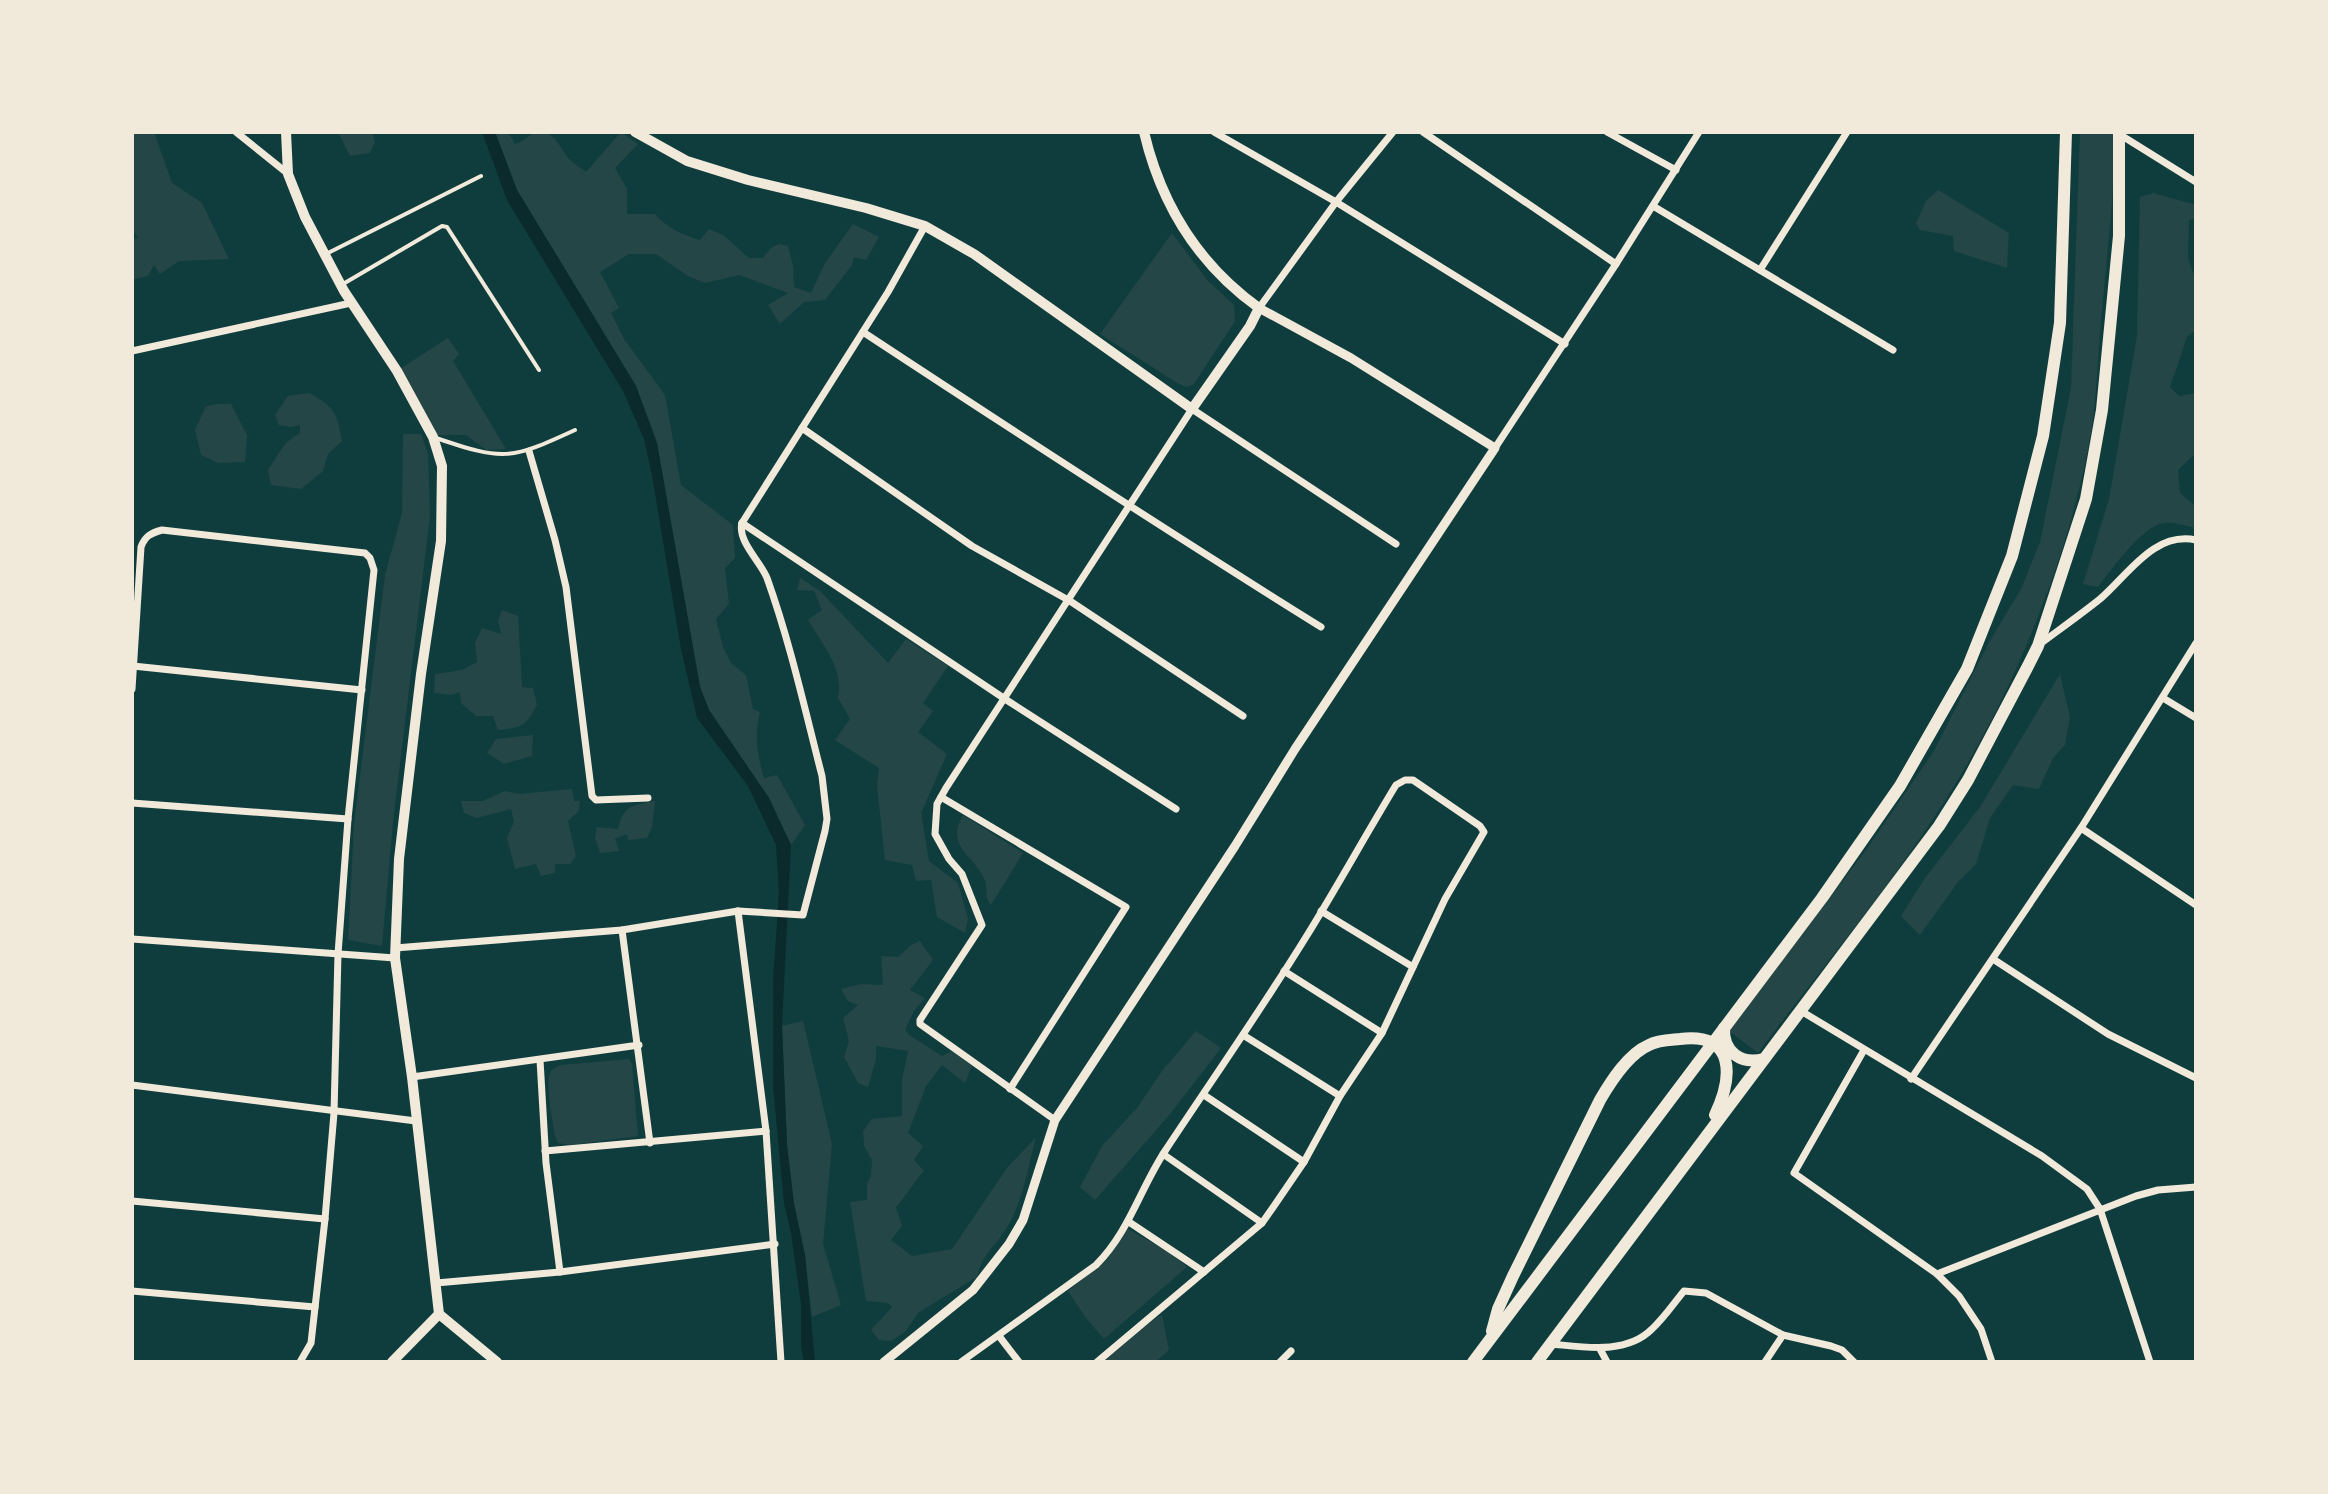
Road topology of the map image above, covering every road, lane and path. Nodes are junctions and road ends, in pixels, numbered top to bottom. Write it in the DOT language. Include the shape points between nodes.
graph roads {
  1 [pos="236,132"];
  2 [pos="286,132"];
  3 [pos="635,132"];
  4 [pos="1144,132"];
  5 [pos="1214,132"];
  6 [pos="1393,132"];
  7 [pos="1423,132"];
  8 [pos="1607,132"];
  9 [pos="1699,132"];
  10 [pos="1847,132"];
  11 [pos="2066,132"];
  12 [pos="2119,133"];
  13 [pos="1676,170"];
  14 [pos="288,174"];
  15 [pos="481,176"];
  16 [pos="2196,182"];
  17 [pos="1336,202"];
  18 [pos="1653,206"];
  19 [pos="925,226"];
  20 [pos="324,255"];
  21 [pos="1616,264"];
  22 [pos="1760,270"];
  23 [pos="340,285"];
  24 [pos="351,303"];
  25 [pos="1259,308"];
  26 [pos="863,332"];
  27 [pos="1565,344"];
  28 [pos="1893,350"];
  29 [pos="132,351"];
  30 [pos="539,370"];
  31 [pos="1192,409"];
  32 [pos="802,428"];
  33 [pos="575,430"];
  34 [pos="433,437"];
  35 [pos="1495,448"];
  36 [pos="529,451"];
  37 [pos="1128,507"];
  38 [pos="742,523"];
  39 [pos="2196,540"];
  40 [pos="1396,544"];
  41 [pos="1070,601"];
  42 [pos="1321,627"];
  43 [pos="2196,643"];
  44 [pos="2038,646"];
  45 [pos="133,666"];
  46 [pos="132,689"];
  47 [pos="362,690"];
  48 [pos="2163,698"];
  49 [pos="1005,699"];
  50 [pos="1243,716"];
  51 [pos="2196,718"];
  52 [pos="941,797"];
  53 [pos="648,798"];
  54 [pos="132,803"];
  55 [pos="1176,809"];
  56 [pos="348,819"];
  57 [pos="2081,828"];
  58 [pos="2196,905"];
  59 [pos="738,911"];
  60 [pos="1321,911"];
  61 [pos="622,930"];
  62 [pos="132,939"];
  63 [pos="395,953"];
  64 [pos="338,954"];
  65 [pos="1993,959"];
  66 [pos="1413,967"];
  67 [pos="1284,971"];
  68 [pos="1801,1011"];
  69 [pos="1724,1028"];
  70 [pos="1382,1033"];
  71 [pos="1243,1035"];
  72 [pos="1712,1042"];
  73 [pos="639,1045"];
  74 [pos="1864,1050"];
  75 [pos="1764,1059"];
  76 [pos="540,1060"];
  77 [pos="412,1077"];
  78 [pos="2196,1078"];
  79 [pos="1911,1079"];
  80 [pos="132,1085"];
  81 [pos="1010,1089"];
  82 [pos="1204,1095"];
  83 [pos="1340,1096"];
  84 [pos="334,1113"];
  85 [pos="1055,1120"];
  86 [pos="416,1121"];
  87 [pos="766,1131"];
  88 [pos="1704,1138"];
  89 [pos="650,1143"];
  90 [pos="545,1151"];
  91 [pos="1163,1154"];
  92 [pos="1304,1162"];
  93 [pos="2194,1187"];
  94 [pos="132,1201"];
  95 [pos="2100,1209"];
  96 [pos="325,1219"];
  97 [pos="1129,1222"];
  98 [pos="1262,1223"];
  99 [pos="775,1244"];
  100 [pos="560,1272"];
  101 [pos="1204,1272"];
  102 [pos="1937,1274"];
  103 [pos="436,1283"];
  104 [pos="132,1291"];
  105 [pos="315,1307"];
  106 [pos="439,1314"];
  107 [pos="1783,1335"];
  108 [pos="999,1336"];
  109 [pos="1491,1338"];
  110 [pos="1600,1349"];
  111 [pos="1291,1351"];
  112 [pos="1545,1355"];
  113 [pos="300,1362"];
  114 [pos="392,1362"];
  115 [pos="497,1362"];
  116 [pos="781,1362"];
  117 [pos="884,1362"];
  118 [pos="961,1362"];
  119 [pos="1019,1362"];
  120 [pos="1097,1362"];
  121 [pos="1280,1362"];
  122 [pos="1473,1362"];
  123 [pos="1607,1362"];
  124 [pos="1765,1362"];
  125 [pos="1854,1362"];
  126 [pos="1992,1362"];
  127 [pos="2150,1362"];
  1 -- 14 [label="street"];
  2 -- 14 [label="main road"];
  3 -- 19 [label="main road" via="687,161"];
  4 -- 25 [label="main road" via="1162,191 1183,228 1231,288"];
  5 -- 17 [label="street"];
  6 -- 17 [label="street"];
  7 -- 21 [label="street"];
  8 -- 13 [label="street"];
  9 -- 13 [label="street"];
  10 -- 22 [label="street"];
  11 -- 69 [label="highway" via="2060,323 2040,448 2012,556 1967,669 1900,786"];
  12 -- 16 [label="street"];
  12 -- 44 [label="highway" via="2119,236 2102,410 2086,499"];
  13 -- 18 [label="street"];
  14 -- 20 [label="main road"];
  15 -- 20 [label="lane"];
  17 -- 25 [label="street"];
  17 -- 27 [label="street"];
  18 -- 21 [label="street"];
  18 -- 22 [label="street"];
  19 -- 26 [label="street"];
  19 -- 31 [label="main road" via="974,254"];
  20 -- 23 [label="main road"];
  21 -- 27 [label="street"];
  22 -- 28 [label="street"];
  23 -- 24 [label="main road"];
  23 -- 30 [label="lane" via="447,227"];
  24 -- 29 [label="street"];
  24 -- 34 [label="main road"];
  25 -- 31 [label="main road"];
  25 -- 35 [label="street"];
  26 -- 32 [label="street"];
  26 -- 37 [label="street"];
  27 -- 35 [label="street"];
  31 -- 37 [label="street"];
  31 -- 40 [label="street"];
  32 -- 38 [label="street"];
  32 -- 41 [label="street" via="972,546"];
  33 -- 36 [label="lane"];
  34 -- 36 [label="lane" via="487,455"];
  34 -- 63 [label="main road" via="442,466 443,519 399,859"];
  35 -- 85 [label="street"];
  36 -- 53 [label="street" via="566,587 592,796"];
  37 -- 41 [label="street"];
  37 -- 42 [label="street"];
  38 -- 49 [label="street"];
  38 -- 59 [label="street" via="779,613 822,776 825,831 803,915"];
  39 -- 44 [label="street" via="2163,543"];
  41 -- 49 [label="street"];
  41 -- 50 [label="street"];
  43 -- 48 [label="street"];
  44 -- 68 [label="highway" via="1939,826"];
  45 -- 46 [label="street"];
  45 -- 47 [label="street"];
  45 -- 47 [label="street" via="141,547 144,538 162,530 365,553 374,570"];
  47 -- 56 [label="street"];
  48 -- 51 [label="street"];
  48 -- 57 [label="street"];
  49 -- 52 [label="street"];
  49 -- 55 [label="street"];
  52 -- 81 [label="street" via="935,834 962,874 982,925 920,1020 922,1027"];
  52 -- 81 [label="street" via="1126,907"];
  54 -- 56 [label="street"];
  56 -- 64 [label="street"];
  57 -- 58 [label="street"];
  57 -- 65 [label="street"];
  59 -- 61 [label="street"];
  59 -- 87 [label="street"];
  60 -- 66 [label="street"];
  60 -- 66 [label="street" via="1396,785 1413,780 1484,828"];
  60 -- 67 [label="street"];
  61 -- 63 [label="street"];
  61 -- 73 [label="street"];
  62 -- 64 [label="street"];
  63 -- 64 [label="street"];
  63 -- 77 [label="main road"];
  64 -- 84 [label="street"];
  65 -- 78 [label="street" via="2108,1034"];
  65 -- 79 [label="street"];
  66 -- 70 [label="street"];
  67 -- 70 [label="street"];
  67 -- 71 [label="street"];
  68 -- 74 [label="street"];
  68 -- 75 [label="highway"];
  69 -- 72 [label="highway"];
  69 -- 75 [label="highway" via="1724,1039 1735,1055 1754,1062"];
  70 -- 83 [label="street"];
  71 -- 82 [label="street"];
  71 -- 83 [label="street"];
  72 -- 88 [label="highway" via="1722,1053 1729,1077"];
  72 -- 109 [label="highway"];
  72 -- 109 [label="highway" via="1687,1038 1648,1045 1609,1085 1513,1276"];
  73 -- 76 [label="street"];
  73 -- 89 [label="street"];
  74 -- 79 [label="street"];
  74 -- 102 [label="street" via="1794,1173"];
  75 -- 88 [label="highway"];
  76 -- 77 [label="street"];
  76 -- 90 [label="street"];
  77 -- 86 [label="main road"];
  79 -- 95 [label="street" via="2053,1163 2087,1189"];
  80 -- 84 [label="street"];
  81 -- 85 [label="street"];
  82 -- 91 [label="street"];
  82 -- 92 [label="street"];
  83 -- 92 [label="street"];
  84 -- 86 [label="street"];
  84 -- 96 [label="street"];
  85 -- 117 [label="street" via="1023,1220 994,1267"];
  86 -- 103 [label="main road"];
  87 -- 89 [label="street"];
  87 -- 99 [label="street"];
  88 -- 112 [label="highway"];
  89 -- 90 [label="street"];
  90 -- 100 [label="street"];
  91 -- 97 [label="street"];
  91 -- 98 [label="street"];
  92 -- 98 [label="street"];
  93 -- 95 [label="street" via="2158,1190"];
  94 -- 96 [label="street"];
  95 -- 102 [label="street"];
  95 -- 127 [label="street"];
  96 -- 105 [label="street"];
  97 -- 101 [label="street"];
  97 -- 108 [label="street" via="1096,1265"];
  98 -- 101 [label="street"];
  99 -- 100 [label="street"];
  99 -- 116 [label="street"];
  100 -- 103 [label="street"];
  101 -- 120 [label="street"];
  102 -- 126 [label="street" via="1981,1329"];
  103 -- 106 [label="main road"];
  104 -- 105 [label="street"];
  105 -- 113 [label="street" via="311,1343"];
  106 -- 114 [label="main road"];
  106 -- 115 [label="main road"];
  107 -- 110 [label="street" via="1706,1293 1684,1291 1637,1341"];
  107 -- 124 [label="street"];
  107 -- 125 [label="street" via="1831,1346"];
  108 -- 118 [label="street"];
  108 -- 119 [label="street"];
  109 -- 122 [label="highway"];
  110 -- 112 [label="street"];
  110 -- 123 [label="street"];
  111 -- 121 [label="street"];
}
